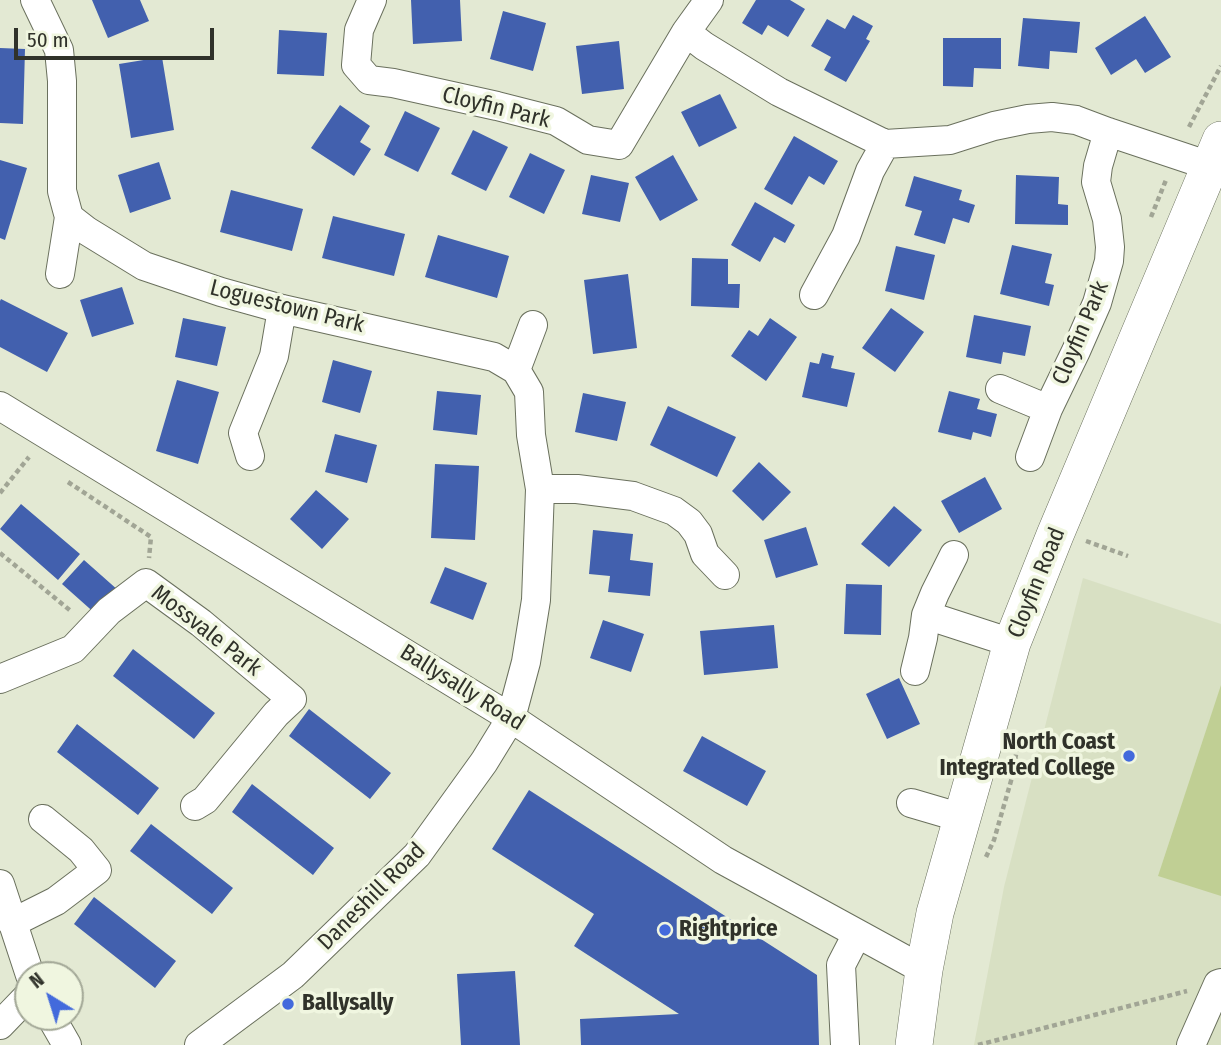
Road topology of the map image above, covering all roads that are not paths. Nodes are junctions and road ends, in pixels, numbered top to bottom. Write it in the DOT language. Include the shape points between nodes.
graph roads {
  1 [pos="35,0"];
  2 [pos="372,0"];
  3 [pos="709,0"];
  4 [pos="686,32"];
  5 [pos="1108,132"];
  6 [pos="885,144"];
  7 [pos="1215,153"];
  8 [pos="69,217"];
  9 [pos="60,274"];
  10 [pos="814,295"];
  11 [pos="282,309"];
  12 [pos="533,325"];
  13 [pos="516,370"];
  14 [pos="1000,389"];
  15 [pos="0,406"];
  16 [pos="1048,409"];
  17 [pos="250,456"];
  18 [pos="1030,457"];
  19 [pos="540,489"];
  20 [pos="954,555"];
  21 [pos="725,575"];
  22 [pos="926,615"];
  23 [pos="1013,643"];
  24 [pos="915,671"];
  25 [pos="0,679"];
  26 [pos="511,718"];
  27 [pos="911,803"];
  28 [pos="195,806"];
  29 [pos="962,818"];
  30 [pos="43,819"];
  31 [pos="0,884"];
  32 [pos="12,923"];
  33 [pos="857,934"];
  34 [pos="25,961"];
  35 [pos="924,971"];
  36 [pos="1219,983"];
  37 [pos="14,1011"];
  38 [pos="0,1026"];
  39 [pos="199,1045"];
  40 [pos="845,1045"];
  41 [pos="914,1045"];
  42 [pos="1191,1045"];
  1 -- 8 [label="street" via="60,50 62,191"];
  2 -- 4 [label="street, Cloyfin Park" via="359,30 356,65 369,80 556,121 587,140 619,145"];
  3 -- 4 [label="street, Cloyfin Park"];
  4 -- 6 [label="street" via="779,92"];
  5 -- 6 [label="street" via="1052,117 994,126 950,140"];
  5 -- 7 [label="street"];
  5 -- 16 [label="street, Cloyfin Park" via="1096,182 1107,219 1109,261 1092,315"];
  6 -- 10 [label="street" via="846,236"];
  7 -- 23 [label="main road, Cloyfin Road"];
  8 -- 9 [label="street"];
  8 -- 11 [label="street, Loguestown Park" via="144,266"];
  11 -- 13 [label="street, Loguestown Park" via="494,357"];
  11 -- 17 [label="street" via="274,356 243,433"];
  12 -- 13 [label="street"];
  13 -- 19 [label="street" via="529,392"];
  14 -- 16 [label="street, Cloyfin Park"];
  15 -- 26 [label="street, Ballysally Road"];
  16 -- 18 [label="street, Cloyfin Park"];
  19 -- 21 [label="street" via="633,496 674,511 689,522 705,554"];
  19 -- 26 [label="street" via="536,600"];
  20 -- 22 [label="street"];
  22 -- 23 [label="street"];
  22 -- 24 [label="street"];
  23 -- 29 [label="main road, Cloyfin Road"];
  25 -- 28 [label="street, Mossvale Park" via="73,649 109,611 146,583 292,698"];
  26 -- 33 [label="street, Ballysally Road" via="723,860"];
  26 -- 39 [label="street, Daneshill Road" via="417,855 293,975"];
  27 -- 29 [label="street"];
  29 -- 35 [label="main road, Cloyfin Road"];
  30 -- 32 [label="street" via="81,850 97,870 56,901"];
  31 -- 32 [label="street"];
  32 -- 34 [label="street"];
  33 -- 35 [label="street, Ballysally Road"];
  33 -- 40 [label="street" via="841,965"];
  35 -- 41 [label="main road, Cloyfin Road"];
  36 -- 42 [label="street"];
  37 -- 38 [label="street"];
}
